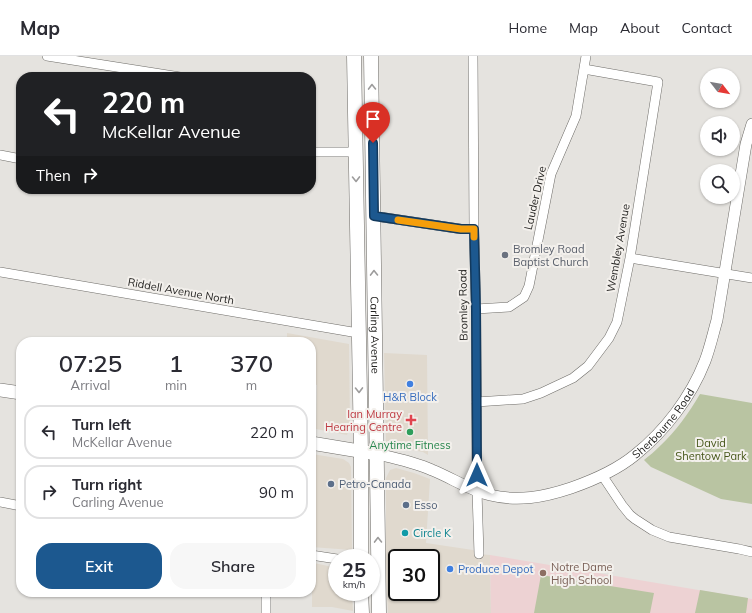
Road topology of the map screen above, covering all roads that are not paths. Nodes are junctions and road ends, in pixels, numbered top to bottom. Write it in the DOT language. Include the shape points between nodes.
graph roads {
  1 [pos="47,56"];
  2 [pos="354,56"];
  3 [pos="371,56"];
  4 [pos="473,56"];
  5 [pos="586,56"];
  6 [pos="584,69"];
  7 [pos="148,72"];
  8 [pos="752,124"];
  9 [pos="316,152"];
  10 [pos="355,152"];
  11 [pos="0,155"];
  12 [pos="16,158"];
  13 [pos="374,216"];
  14 [pos="474,229"];
  15 [pos="630,258"];
  16 [pos="0,272"];
  17 [pos="724,274"];
  18 [pos="752,278"];
  19 [pos="476,309"];
  20 [pos="358,333"];
  21 [pos="0,390"];
  22 [pos="16,392"];
  23 [pos="476,402"];
  24 [pos="316,444"];
  25 [pos="360,452"];
  26 [pos="377,454"];
  27 [pos="602,474"];
  28 [pos="477,491"];
  29 [pos="0,502"];
  30 [pos="16,505"];
  31 [pos="361,549"];
  32 [pos="752,552"];
  33 [pos="479,554"];
  34 [pos="316,556"];
  35 [pos="328,558"];
  36 [pos="266,597"];
  37 [pos="361,601"];
  38 [pos="266,613"];
  39 [pos="362,613"];
  40 [pos="379,613"];
  1 -- 7 [label="street"];
  2 -- 10 [label="main road, Carling Avenue"];
  13 -- 3 [label="main road, Carling Avenue, one-way"];
  4 -- 14 [label="street, Bromley Road"];
  5 -- 6 [label="street, Lauder Drive"];
  6 -- 15 [label="street, Wembley Avenue" via="658,82"];
  6 -- 19 [label="street, Lauder Drive" via="576,116 551,174 529,286 524,298 509,307"];
  8 -- 17 [label="street, Sherbourne Road" via="746,144"];
  9 -- 10 [label="street"];
  10 -- 20 [label="main road, Carling Avenue, one-way"];
  11 -- 12 [label="street"];
  13 -- 14 [label="street"];
  26 -- 13 [label="main road, Carling Avenue, one-way"];
  14 -- 19 [label="street, Bromley Road"];
  15 -- 17 [label="street"];
  15 -- 23 [label="street, Wembley Avenue" via="617,322 609,338 588,366 573,378 541,394 524,399"];
  16 -- 20 [label="street, Riddell Avenue North"];
  17 -- 18 [label="street"];
  17 -- 27 [label="street, Sherbourne Road" via="712,343 684,402 654,437 634,455"];
  19 -- 23 [label="street, Bromley Road"];
  20 -- 25 [label="main road, Carling Avenue, one-way"];
  21 -- 22 [label="main road"];
  23 -- 28 [label="street, Bromley Road"];
  24 -- 25 [label="main road"];
  25 -- 26 [label="main road"];
  25 -- 31 [label="main road, Carling Avenue"];
  26 -- 28 [label="street, Sherbourne Road" via="432,470"];
  40 -- 26 [label="main road, Carling Avenue, one-way"];
  27 -- 28 [label="street, Sherbourne Road" via="581,485 529,498 502,497"];
  27 -- 32 [label="street" via="630,515 652,530 669,537"];
  28 -- 33 [label="street, Bromley Road"];
  29 -- 30 [label="street"];
  34 -- 35 [label="street"];
  36 -- 38 [label="street"];
  37 -- 39 [label="main road"];
}
